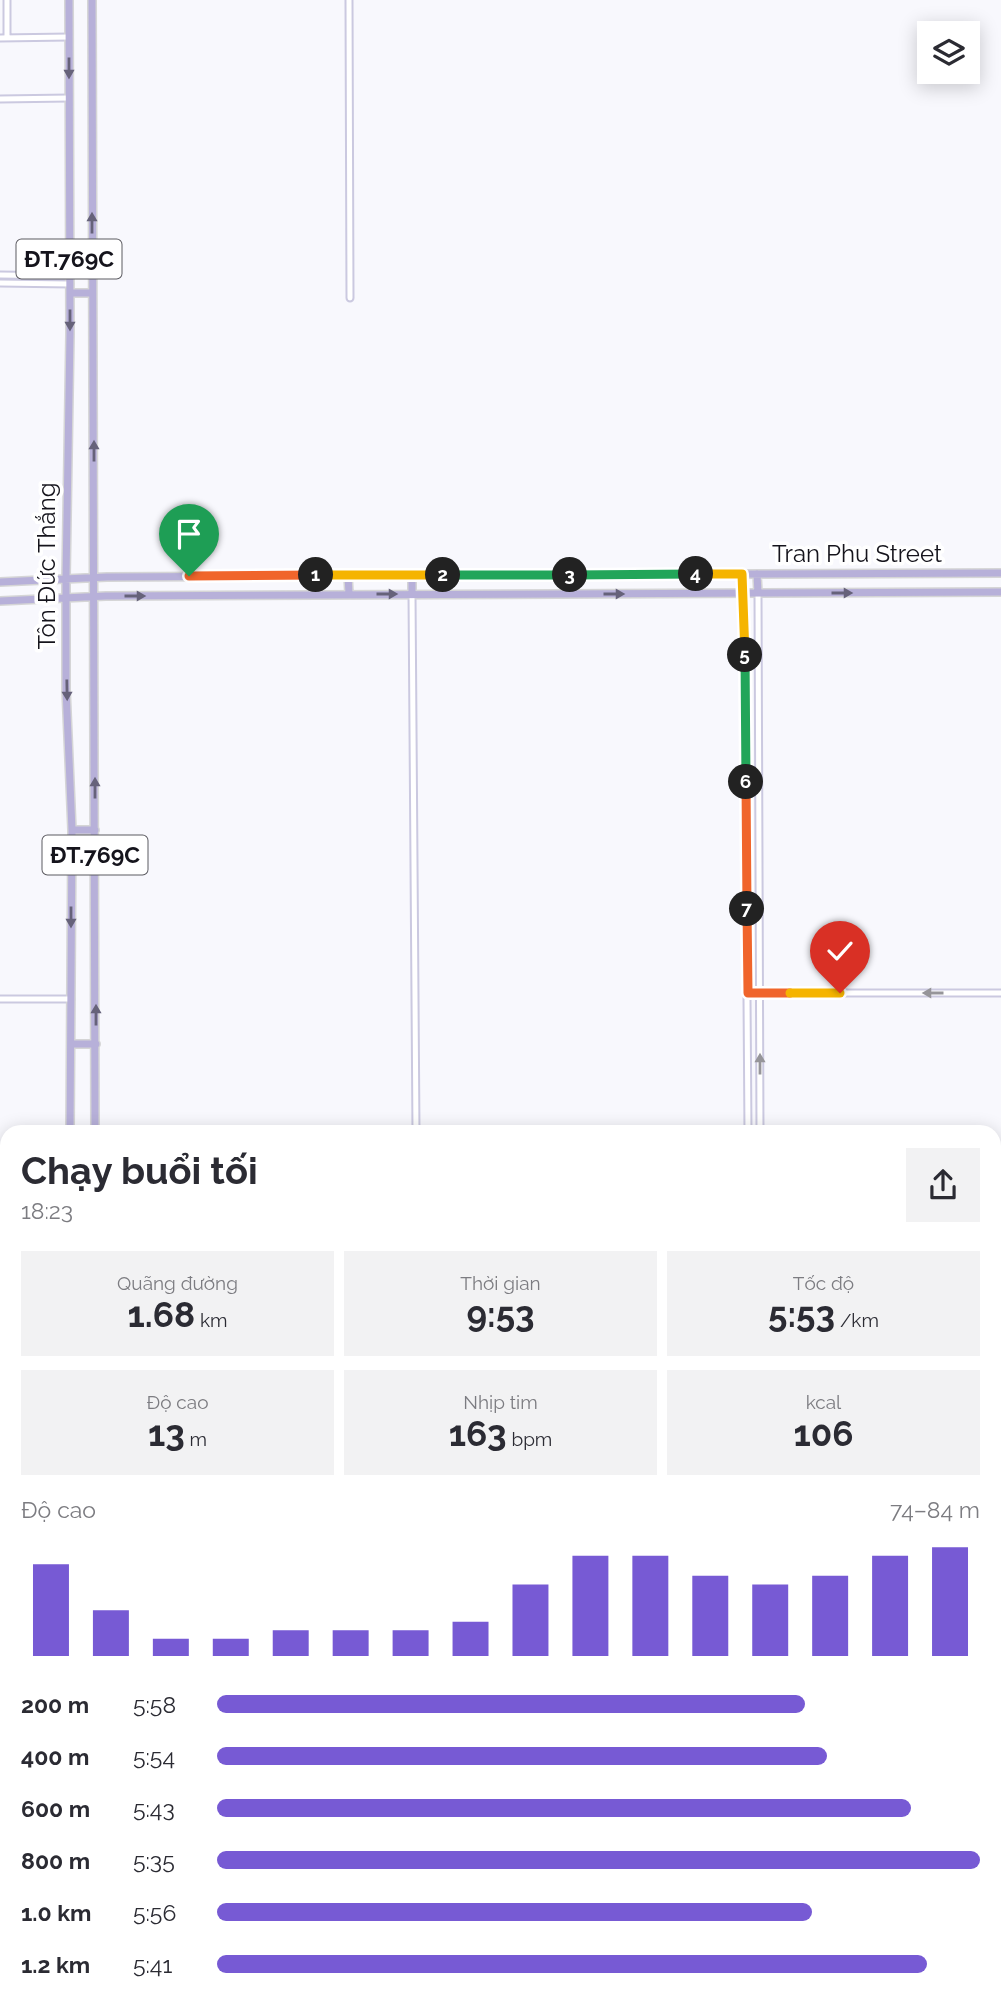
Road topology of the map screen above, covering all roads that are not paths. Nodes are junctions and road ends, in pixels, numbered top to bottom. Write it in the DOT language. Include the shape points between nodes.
graph roads {
  1 [pos="7,0"];
  2 [pos="69,0"];
  3 [pos="92,0"];
  4 [pos="349,0"];
  5 [pos="69,37"];
  6 [pos="3,38"];
  7 [pos="69,98"];
  8 [pos="0,99"];
  9 [pos="0,275"];
  10 [pos="70,280"];
  11 [pos="0,283"];
  12 [pos="70,293"];
  13 [pos="92,293"];
  14 [pos="349,298"];
  15 [pos="1001,573"];
  16 [pos="742,574"];
  17 [pos="757,574"];
  18 [pos="348,575"];
  19 [pos="412,575"];
  20 [pos="94,577"];
  21 [pos="66,578"];
  22 [pos="0,582"];
  23 [pos="1001,592"];
  24 [pos="744,593"];
  25 [pos="758,593"];
  26 [pos="348,594"];
  27 [pos="412,594"];
  28 [pos="94,596"];
  29 [pos="66,597"];
  30 [pos="0,601"];
  31 [pos="758,784"];
  32 [pos="746,785"];
  33 [pos="72,830"];
  34 [pos="95,830"];
  35 [pos="748,993"];
  36 [pos="759,993"];
  37 [pos="1001,993"];
  38 [pos="0,999"];
  39 [pos="71,999"];
  40 [pos="72,1044"];
  41 [pos="96,1044"];
  42 [pos="70,1125"];
  43 [pos="95,1125"];
  44 [pos="416,1125"];
  45 [pos="748,1125"];
  46 [pos="760,1125"];
  1 -- 6 [label="street"];
  2 -- 5 [label="main road, Tôn Đức Thắng / ĐT.769C"];
  13 -- 3 [label="main road, Tôn Đức Thắng / ĐT.769C, one-way"];
  4 -- 14 [label="street"];
  5 -- 6 [label="street"];
  5 -- 7 [label="main road, Tôn Đức Thắng / ĐT.769C, one-way"];
  7 -- 8 [label="street"];
  7 -- 10 [label="main road, Tôn Đức Thắng / ĐT.769C"];
  9 -- 10 [label="street"];
  10 -- 11 [label="street"];
  10 -- 12 [label="main road, Tôn Đức Thắng / ĐT.769C"];
  12 -- 13 [label="main road"];
  12 -- 21 [label="main road, Tôn Đức Thắng / ĐT.769C, one-way"];
  20 -- 13 [label="main road, Tôn Đức Thắng / ĐT.769C, one-way"];
  15 -- 17 [label="main road, Tran Phu Street"];
  16 -- 17 [label="main road, Tran Phu Street"];
  16 -- 19 [label="main road, Tran Phu Street"];
  16 -- 24 [label="main road"];
  17 -- 25 [label="main road"];
  18 -- 19 [label="main road, Tran Phu Street"];
  18 -- 20 [label="main road, Tran Phu Street"];
  18 -- 26 [label="main road"];
  19 -- 27 [label="main road"];
  20 -- 21 [label="main road, Tran Phu Street"];
  20 -- 28 [label="main road, Tôn Đức Thắng / ĐT.769C"];
  21 -- 22 [label="main road, Tran Phu Street"];
  21 -- 29 [label="main road, Tôn Đức Thắng / ĐT.769C"];
  25 -- 23 [label="main road, Tran Phu Street, one-way"];
  24 -- 25 [label="main road, Tran Phu Street"];
  27 -- 24 [label="main road, Tran Phu Street, one-way"];
  24 -- 32 [label="street"];
  25 -- 31 [label="street"];
  26 -- 27 [label="main road, Tran Phu Street, one-way"];
  28 -- 26 [label="main road, Tran Phu Street, one-way"];
  27 -- 44 [label="street"];
  28 -- 29 [label="main road, Tran Phu Street"];
  34 -- 28 [label="main road, Tôn Đức Thắng / ĐT.769C, one-way"];
  29 -- 30 [label="main road, Tran Phu Street"];
  29 -- 33 [label="main road, Tôn Đức Thắng / ĐT.769C, one-way"];
  31 -- 32 [label="street"];
  31 -- 36 [label="street"];
  32 -- 35 [label="street"];
  33 -- 34 [label="main road"];
  33 -- 39 [label="main road, Tôn Đức Thắng / ĐT.769C, one-way"];
  41 -- 34 [label="main road, Tôn Đức Thắng / ĐT.769C, one-way"];
  35 -- 36 [label="street"];
  35 -- 45 [label="street"];
  37 -- 36 [label="street, one-way"];
  46 -- 36 [label="street, one-way"];
  38 -- 39 [label="street"];
  39 -- 40 [label="main road, Tôn Đức Thắng / ĐT.769C"];
  40 -- 41 [label="main road"];
  40 -- 42 [label="main road, Tôn Đức Thắng / ĐT.769C"];
  41 -- 43 [label="main road, Tôn Đức Thắng / ĐT.769C"];
}
